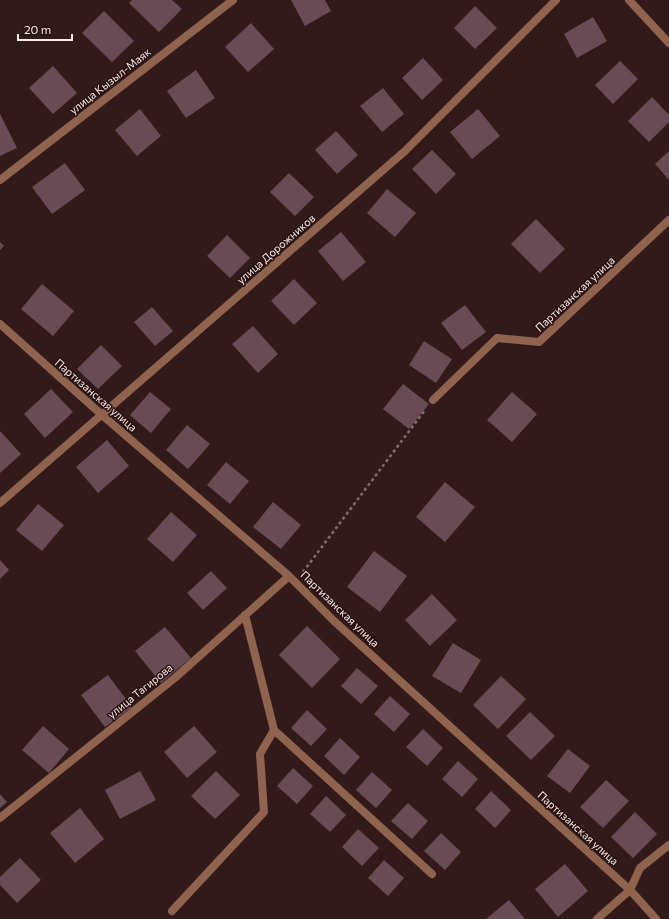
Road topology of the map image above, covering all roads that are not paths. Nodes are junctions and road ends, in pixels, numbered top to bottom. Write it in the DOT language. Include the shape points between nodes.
graph roads {
  1 [pos="233,0"];
  2 [pos="556,0"];
  3 [pos="629,0"];
  4 [pos="669,43"];
  5 [pos="0,180"];
  6 [pos="669,220"];
  7 [pos="0,324"];
  8 [pos="433,400"];
  9 [pos="102,416"];
  10 [pos="0,503"];
  11 [pos="292,579"];
  12 [pos="245,615"];
  13 [pos="274,730"];
  14 [pos="0,818"];
  15 [pos="669,845"];
  16 [pos="432,874"];
  17 [pos="630,890"];
  18 [pos="172,911"];
  19 [pos="597,919"];
  20 [pos="656,919"];
  1 -- 5 [label="street, улица Кызыл-Маяк"];
  2 -- 9 [label="street, улица Дорожников" via="405,151"];
  3 -- 4 [label="street"];
  6 -- 8 [label="street, Партизанская улица" via="539,342 497,338"];
  7 -- 9 [label="street, Партизанская улица"];
  9 -- 10 [label="street, улица Дорожников"];
  9 -- 11 [label="street, Партизанская улица"];
  11 -- 12 [label="street, улица Тагирова"];
  11 -- 17 [label="street, Партизанская улица" via="334,621"];
  12 -- 13 [label="street"];
  12 -- 14 [label="street, улица Тагирова" via="176,677"];
  13 -- 16 [label="street"];
  13 -- 18 [label="street" via="260,754 264,812"];
  15 -- 17 [label="street" via="640,868"];
  17 -- 19 [label="street"];
  17 -- 20 [label="street, Партизанская улица"];
}
